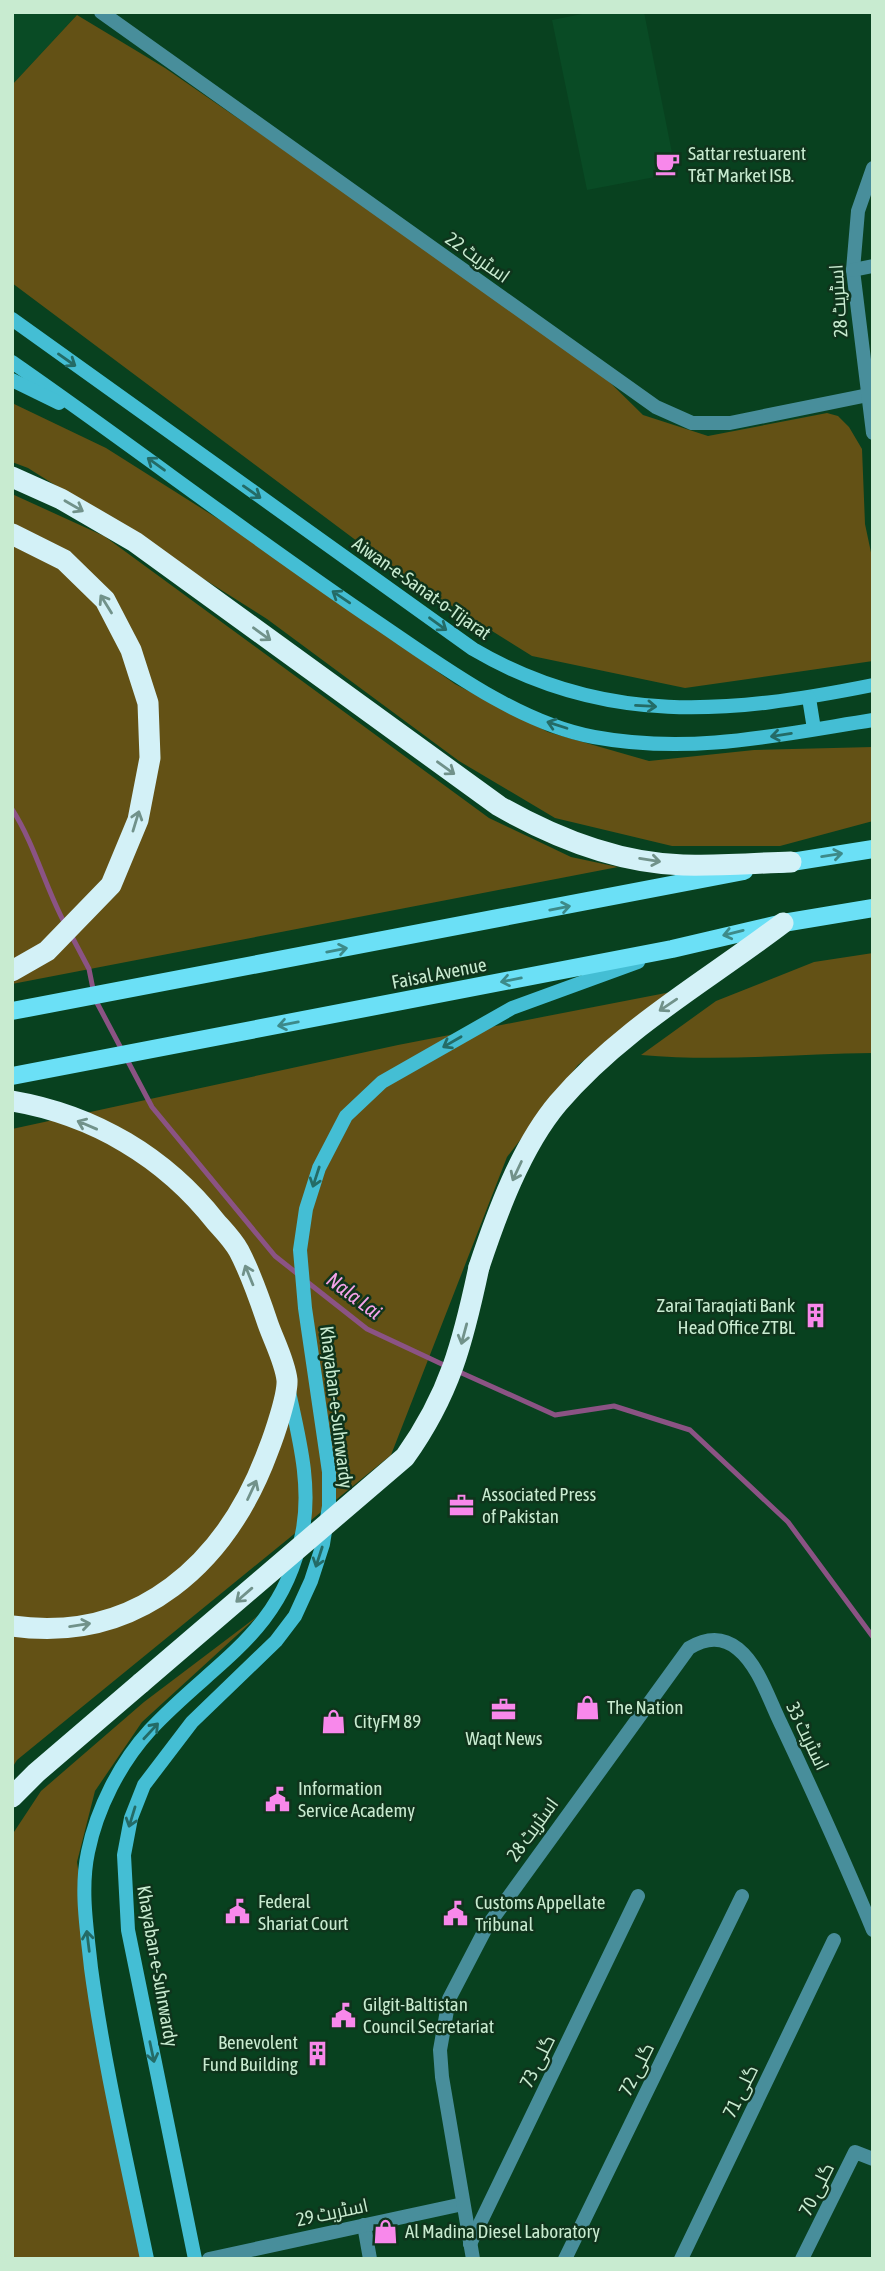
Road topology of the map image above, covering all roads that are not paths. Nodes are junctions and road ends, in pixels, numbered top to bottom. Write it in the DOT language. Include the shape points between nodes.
graph roads {
  1 [pos="101,12"];
  2 [pos="873,168"];
  3 [pos="873,266"];
  4 [pos="853,270"];
  5 [pos="12,319"];
  6 [pos="12,362"];
  7 [pos="12,380"];
  8 [pos="871,395"];
  9 [pos="98,422"];
  10 [pos="873,433"];
  11 [pos="12,477"];
  12 [pos="12,534"];
  13 [pos="873,685"];
  14 [pos="809,698"];
  15 [pos="873,719"];
  16 [pos="814,729"];
  17 [pos="873,849"];
  18 [pos="790,862"];
  19 [pos="873,908"];
  20 [pos="783,923"];
  21 [pos="672,949"];
  22 [pos="12,971"];
  23 [pos="15,1011"];
  24 [pos="15,1076"];
  25 [pos="12,1101"];
  26 [pos="287,1381"];
  27 [pos="12,1626"];
  28 [pos="665,1681"];
  29 [pos="12,1797"];
  30 [pos="638,1896"];
  31 [pos="742,1896"];
  32 [pos="873,1930"];
  33 [pos="834,1940"];
  34 [pos="873,2159"];
  35 [pos="463,2204"];
  36 [pos="364,2225"];
  37 [pos="470,2244"];
  38 [pos="147,2259"];
  39 [pos="195,2259"];
  40 [pos="209,2259"];
  41 [pos="370,2259"];
  42 [pos="473,2259"];
  43 [pos="565,2259"];
  44 [pos="681,2259"];
  45 [pos="802,2259"];
  1 -- 8 [label="street, اسٹریٹ 22" via="656,407 692,423 730,422"];
  2 -- 4 [label="street, اسٹریٹ 28" via="858,211"];
  3 -- 4 [label="street"];
  4 -- 8 [label="street, اسٹریٹ 28"];
  5 -- 14 [label="main road, Aiwan-e-Sanat-o-Tijarat, one-way" via="513,673 623,705 735,707"];
  6 -- 9 [label="main road"];
  7 -- 9 [label="main road"];
  8 -- 10 [label="street, اسٹریٹ 28"];
  16 -- 9 [label="main road, one-way" via="685,746 591,736 543,721 457,676 332,592"];
  11 -- 18 [label="highway, one-way" via="135,542 499,807 546,833 604,852 680,865"];
  22 -- 12 [label="highway, one-way" via="47,951 111,885 138,820 150,758 148,703 131,650 105,600 64,560"];
  13 -- 14 [label="main road, Aiwan-e-Sanat-o-Tijarat"];
  14 -- 16 [label="main road"];
  15 -- 16 [label="main road"];
  18 -- 17 [label="main road, one-way"];
  23 -- 18 [label="main road, one-way"];
  19 -- 20 [label="main road, Faisal Avenue"];
  20 -- 21 [label="main road, Faisal Avenue, one-way"];
  20 -- 29 [label="highway, one-way, bridge" via="642,1023 557,1104 521,1162 493,1225 450,1381 429,1424 405,1458"];
  21 -- 24 [label="main road, Faisal Avenue, one-way"];
  21 -- 39 [label="main road, Khayaban-e-Suhrwardy, one-way" via="512,1008 382,1082 346,1116 319,1168 300,1250 304,1308 329,1472 323,1544 295,1616 276,1641 192,1722 144,1785 124,1854 128,1930"];
  26 -- 25 [label="highway, one-way" via="238,1249 194,1194 135,1145 45,1107"];
  27 -- 26 [label="highway, one-way" via="84,1625 115,1616 177,1584 205,1561 243,1508 260,1473"];
  38 -- 26 [label="main road, Khayaban-e-Suhrwardy, one-way" via="96,2009 85,1917 88,1851 108,1793 129,1758 150,1730 261,1626 292,1570 303,1532 305,1497 304,1461"];
  28 -- 32 [label="street, اسٹریٹ 33" via="689,1648 702,1640 713,1639 740,1651 754,1668 818,1802"];
  28 -- 35 [label="street, اسٹریٹ 28" via="486,1928 449,1998 442,2025 442,2077"];
  30 -- 37 [label="street, گلی 73"];
  31 -- 43 [label="street, گلی 72"];
  33 -- 44 [label="street, گلی 71"];
  34 -- 45 [label="street, گلی 70" via="855,2152"];
  35 -- 36 [label="street, اسٹریٹ 29"];
  35 -- 37 [label="street, اسٹریٹ 28"];
  36 -- 40 [label="street, اسٹریٹ 29"];
  36 -- 41 [label="street"];
  37 -- 42 [label="street, اسٹریٹ 28"];
}
